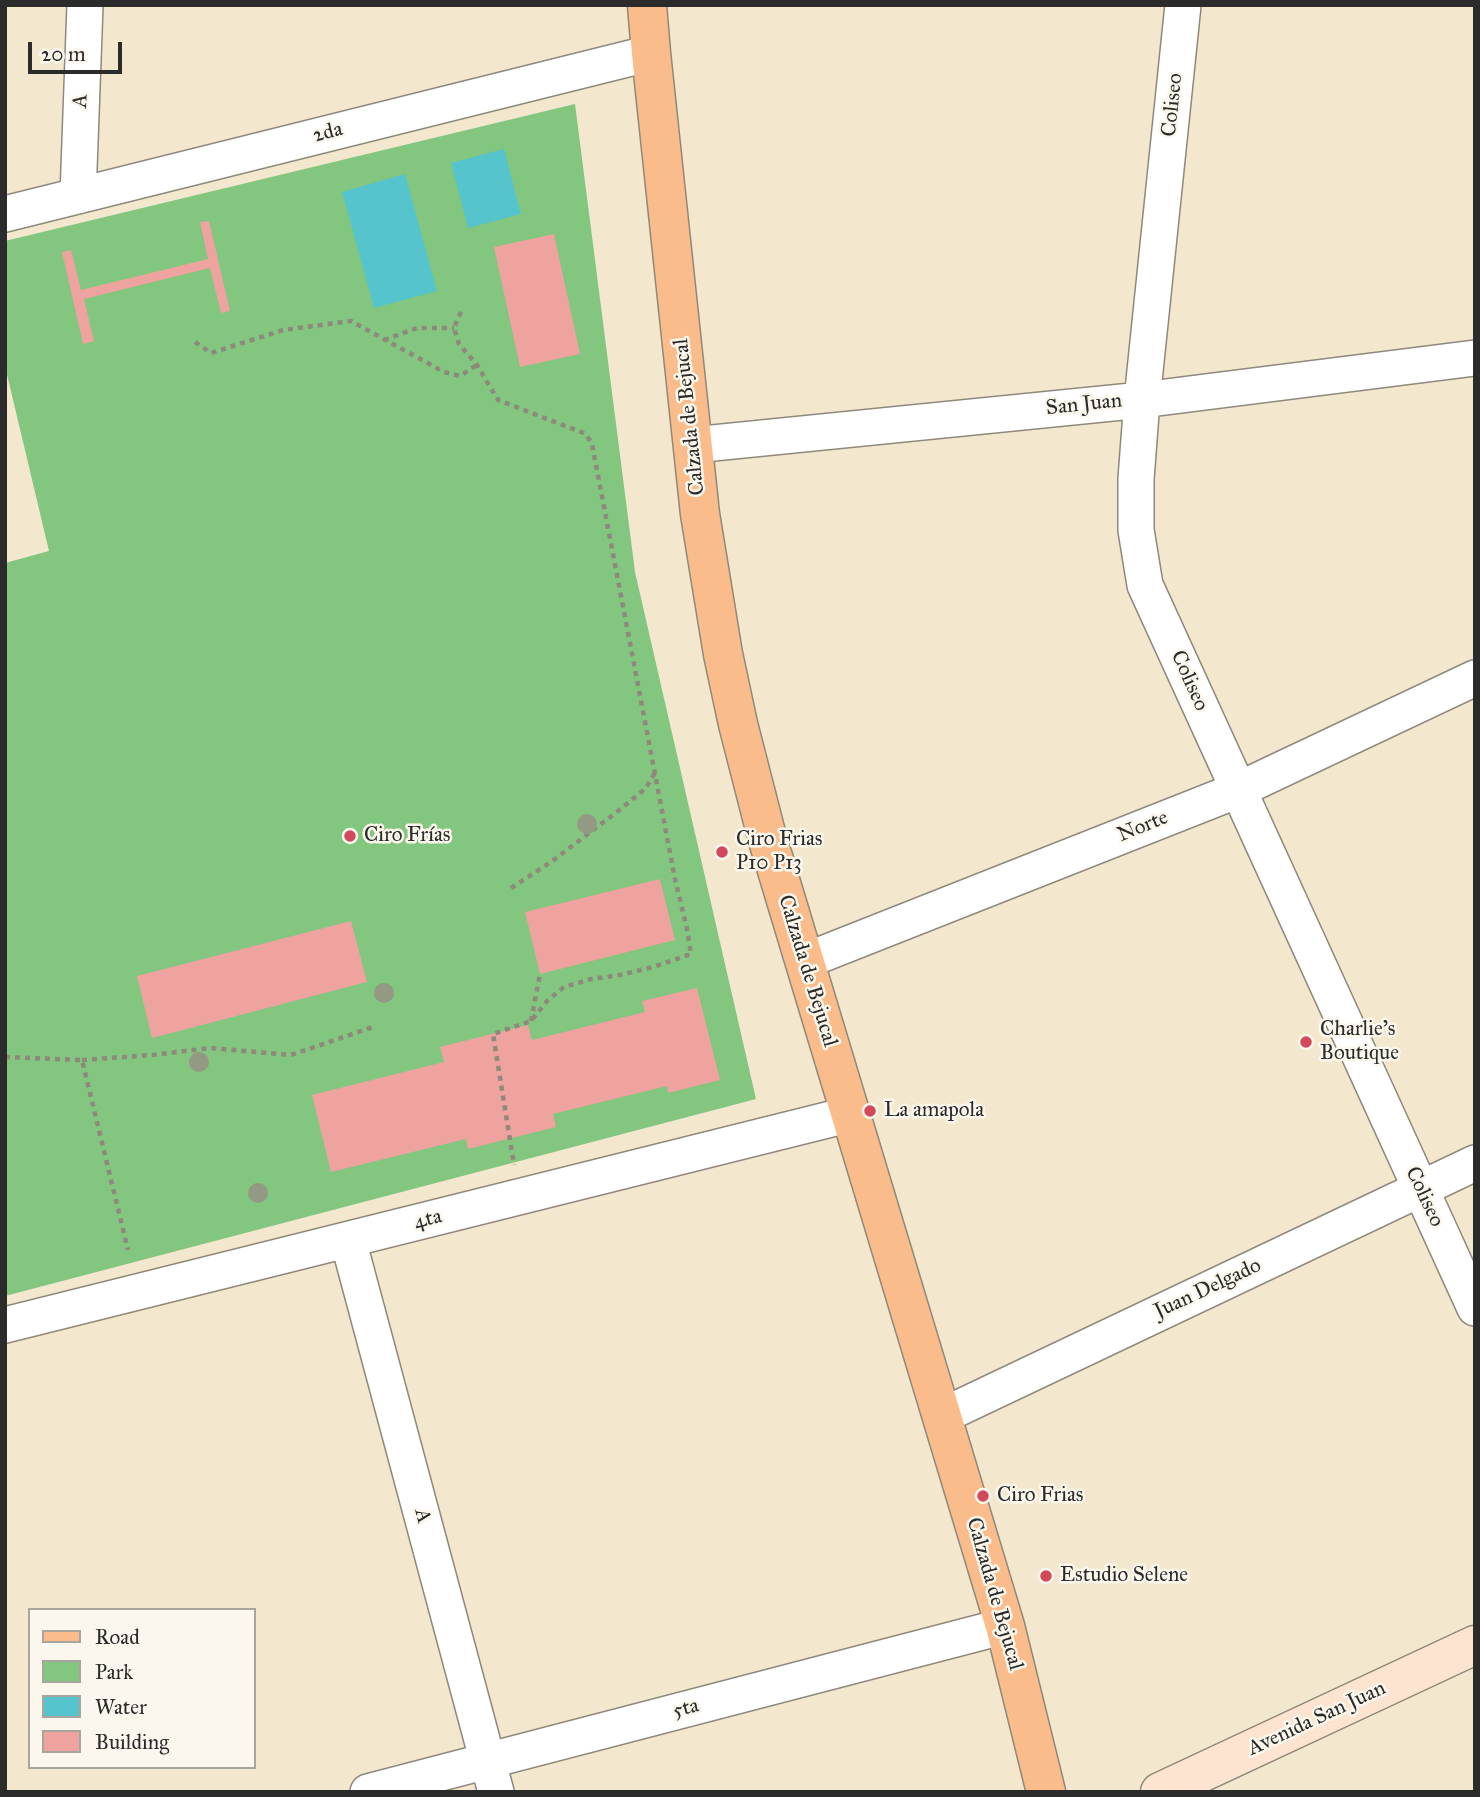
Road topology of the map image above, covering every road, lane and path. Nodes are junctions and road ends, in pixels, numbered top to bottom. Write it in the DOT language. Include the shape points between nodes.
graph roads {
  1 [pos="85,5"];
  2 [pos="647,5"];
  3 [pos="1183,5"];
  4 [pos="651,53"];
  5 [pos="78,196"];
  6 [pos="5,214"];
  7 [pos="461,312"];
  8 [pos="454,328"];
  9 [pos="384,341"];
  10 [pos="195,342"];
  11 [pos="1475,358"];
  12 [pos="478,365"];
  13 [pos="1142,400"];
  14 [pos="693,445"];
  15 [pos="1475,678"];
  16 [pos="656,771"];
  17 [pos="1238,790"];
  18 [pos="511,888"];
  19 [pos="804,961"];
  20 [pos="540,974"];
  21 [pos="531,1021"];
  22 [pos="373,1027"];
  23 [pos="5,1057"];
  24 [pos="82,1060"];
  25 [pos="851,1114"];
  26 [pos="1475,1163"];
  27 [pos="1420,1189"];
  28 [pos="519,1197"];
  29 [pos="348,1240"];
  30 [pos="128,1250"];
  31 [pos="1475,1307"];
  32 [pos="5,1325"];
  33 [pos="942,1416"];
  34 [pos="1005,1626"];
  35 [pos="1475,1645"];
  36 [pos="492,1776"];
  37 [pos="368,1792"];
  38 [pos="1046,1792"];
  39 [pos="1160,1792"];
  1 -- 5 [label="street, A"];
  2 -- 4 [label="main road, Calzada de Bejucal"];
  3 -- 13 [label="street, Coliseo"];
  4 -- 5 [label="street, 2da"];
  4 -- 14 [label="main road, Calzada de Bejucal"];
  5 -- 6 [label="street, 2da"];
  7 -- 8 [label="path"];
  8 -- 9 [label="path" via="417,328"];
  8 -- 12 [label="path" via="459,344"];
  9 -- 10 [label="path" via="351,321 283,330 211,352"];
  9 -- 12 [label="path" via="444,372 460,376"];
  11 -- 13 [label="street, San Juan"];
  12 -- 16 [label="path" via="498,400 586,434 592,444"];
  13 -- 14 [label="street, San Juan"];
  13 -- 17 [label="street, Coliseo" via="1136,530 1145,585"];
  14 -- 19 [label="main road, Calzada de Bejucal" via="728,677 767,837"];
  15 -- 17 [label="street, Norte"];
  16 -- 18 [label="path" via="646,789"];
  16 -- 21 [label="path" via="691,954 564,987"];
  17 -- 19 [label="street, Norte"];
  17 -- 27 [label="street, Coliseo"];
  19 -- 25 [label="main road, Calzada de Bejucal"];
  20 -- 21 [label="path"];
  21 -- 28 [label="path" via="493,1034"];
  22 -- 24 [label="path" via="291,1055 209,1048"];
  23 -- 24 [label="path"];
  24 -- 30 [label="path"];
  25 -- 28 [label="street, 4ta"];
  25 -- 33 [label="main road, Calzada de Bejucal"];
  26 -- 27 [label="street, Juan Delgado"];
  27 -- 31 [label="street, Coliseo"];
  27 -- 33 [label="street, Juan Delgado"];
  28 -- 29 [label="street, 4ta"];
  29 -- 32 [label="street, 4ta"];
  29 -- 36 [label="street, A"];
  33 -- 34 [label="main road, Calzada de Bejucal"];
  34 -- 36 [label="street, 5ta"];
  34 -- 38 [label="main road, Calzada de Bejucal"];
  35 -- 39 [label="street, Avenida San Juan"];
  36 -- 37 [label="street, 5ta"];
}
